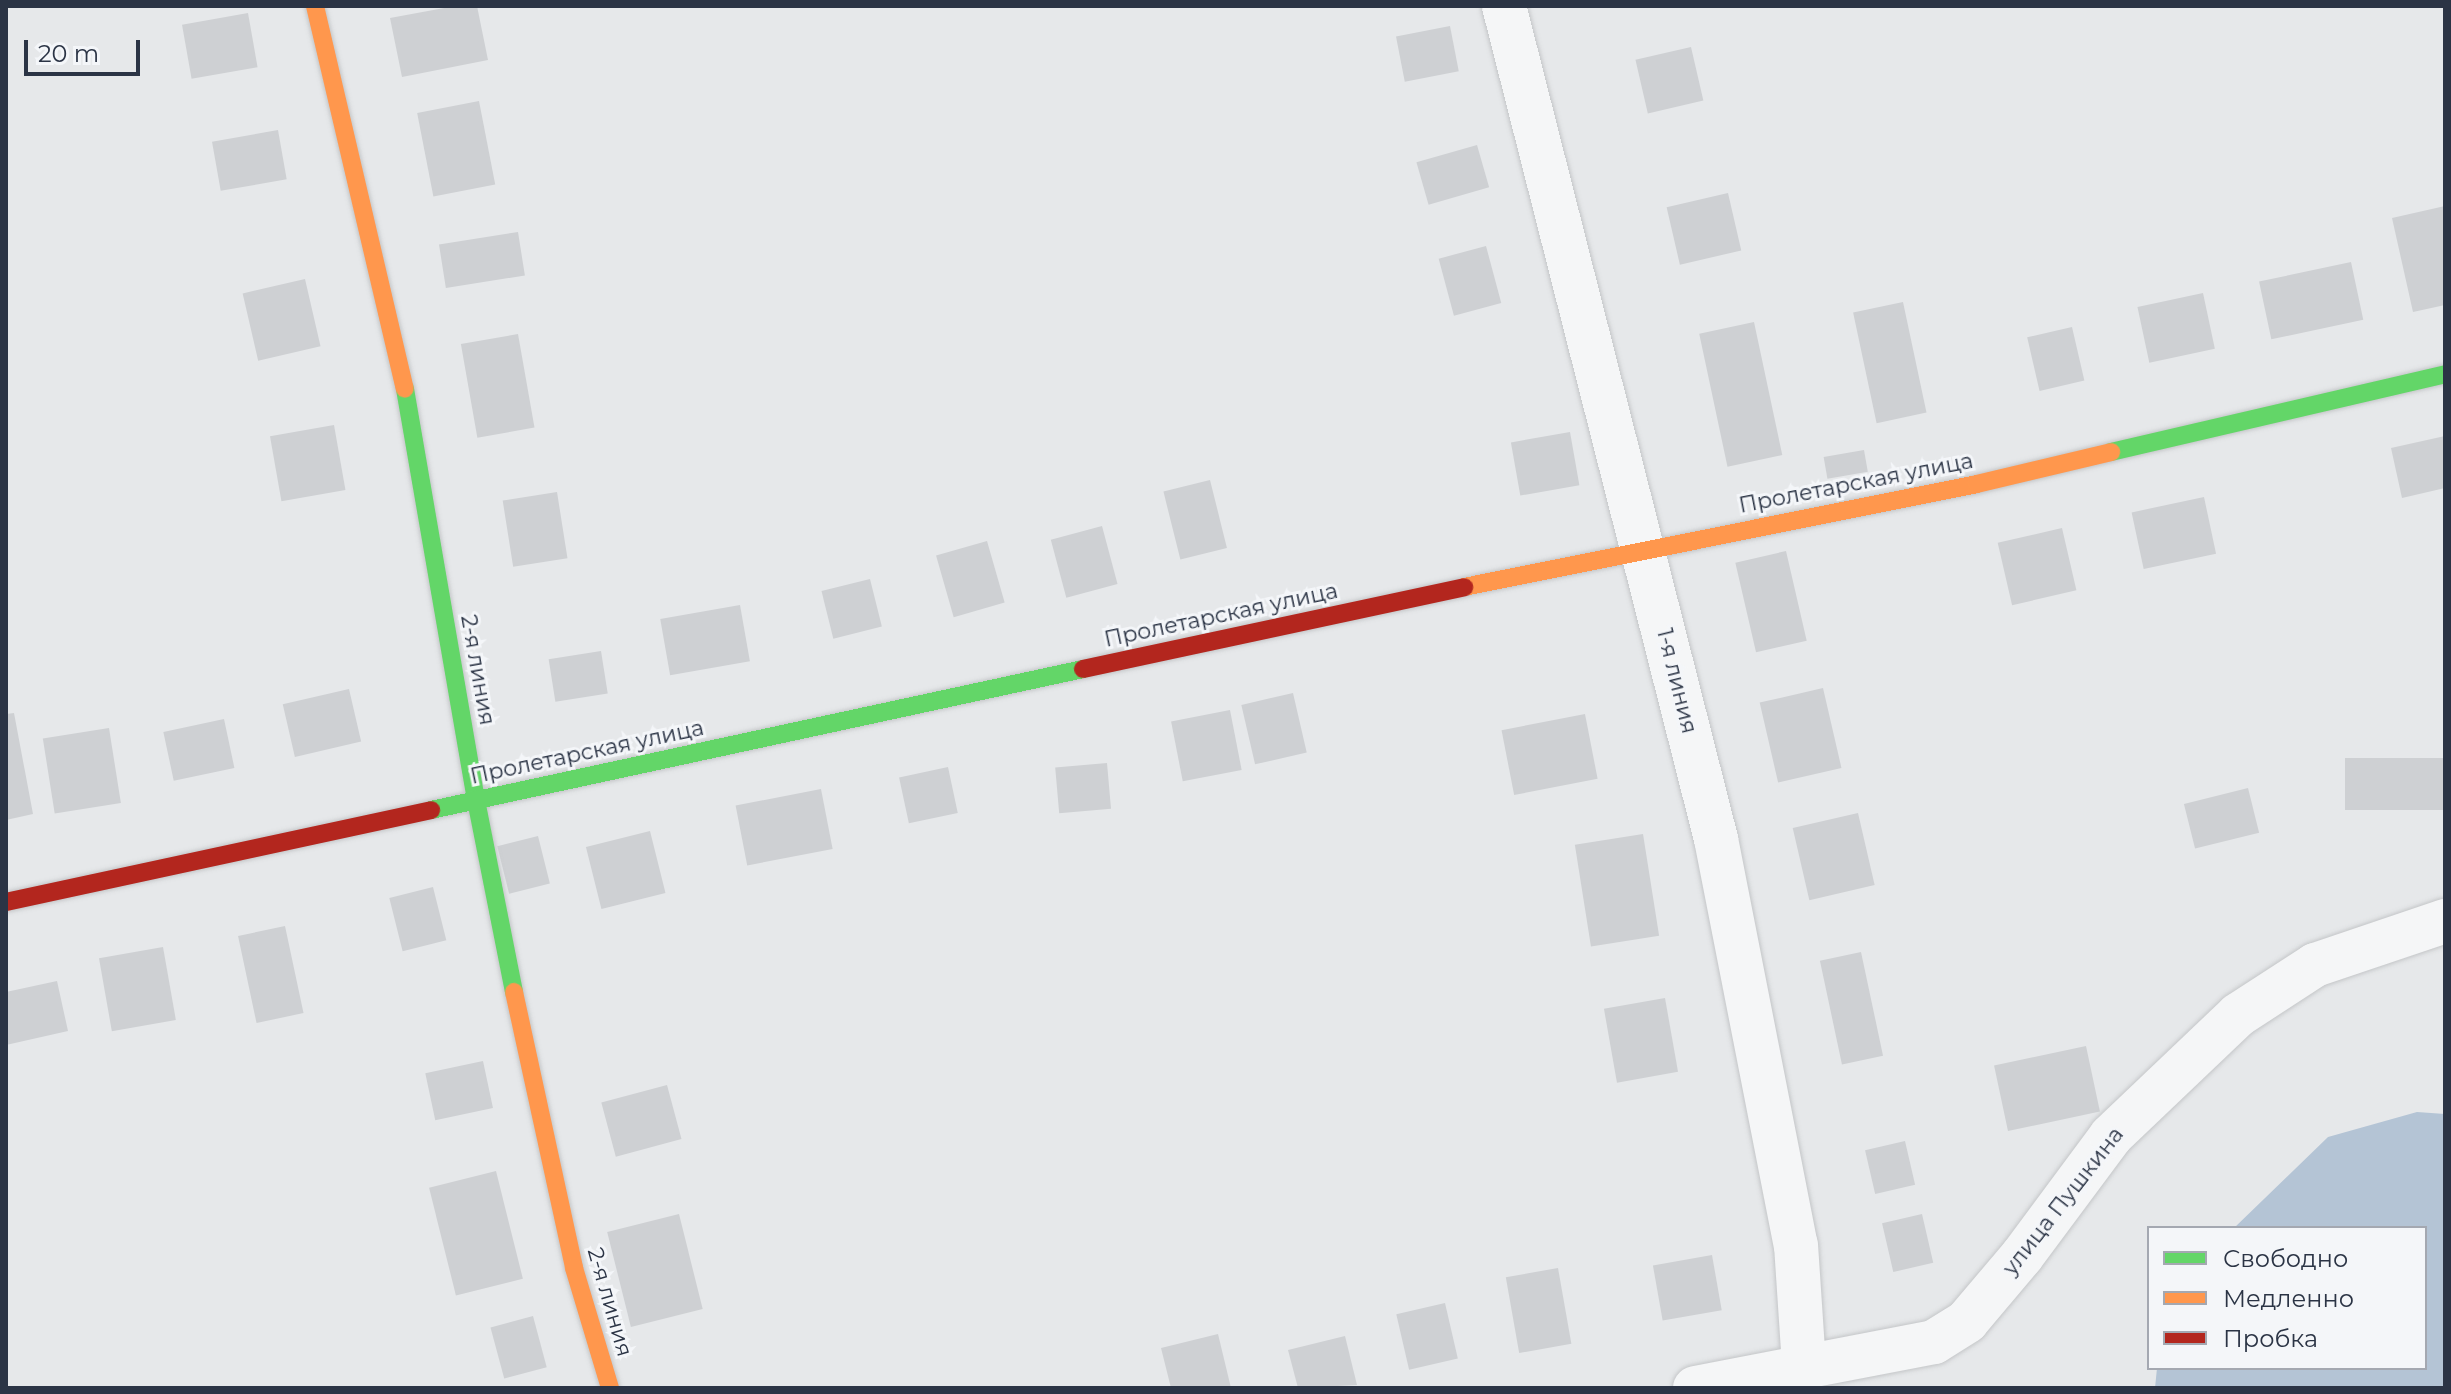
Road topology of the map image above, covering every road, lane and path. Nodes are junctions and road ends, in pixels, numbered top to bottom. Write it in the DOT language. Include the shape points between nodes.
graph roads {
  1 [pos="315,6"];
  2 [pos="1504,6"];
  3 [pos="2445,374"];
  4 [pos="1644,548"];
  5 [pos="476,800"];
  6 [pos="6,902"];
  7 [pos="2445,921"];
  8 [pos="1804,1365"];
  9 [pos="1859,1373"];
  10 [pos="610,1388"];
  11 [pos="1695,1388"];
  1 -- 5 [label="street, 2-я линия" via="403,379"];
  2 -- 4 [label="street, 1-я линия"];
  3 -- 4 [label="street, Пролетарская улица" via="1977,484"];
  4 -- 5 [label="street, Пролетарская улица"];
  4 -- 8 [label="street, 1-я линия" via="1716,839 1784,1183 1796,1245"];
  5 -- 6 [label="street, Пролетарская улица"];
  5 -- 10 [label="street, 2-я линия" via="574,1268"];
  7 -- 9 [label="street, улица Пушкина" via="2315,965 2238,1015 2111,1136 1967,1321 1934,1342"];
  8 -- 9 [label="street, улица Пушкина"];
  8 -- 11 [label="street, улица Пушкина"];
}
